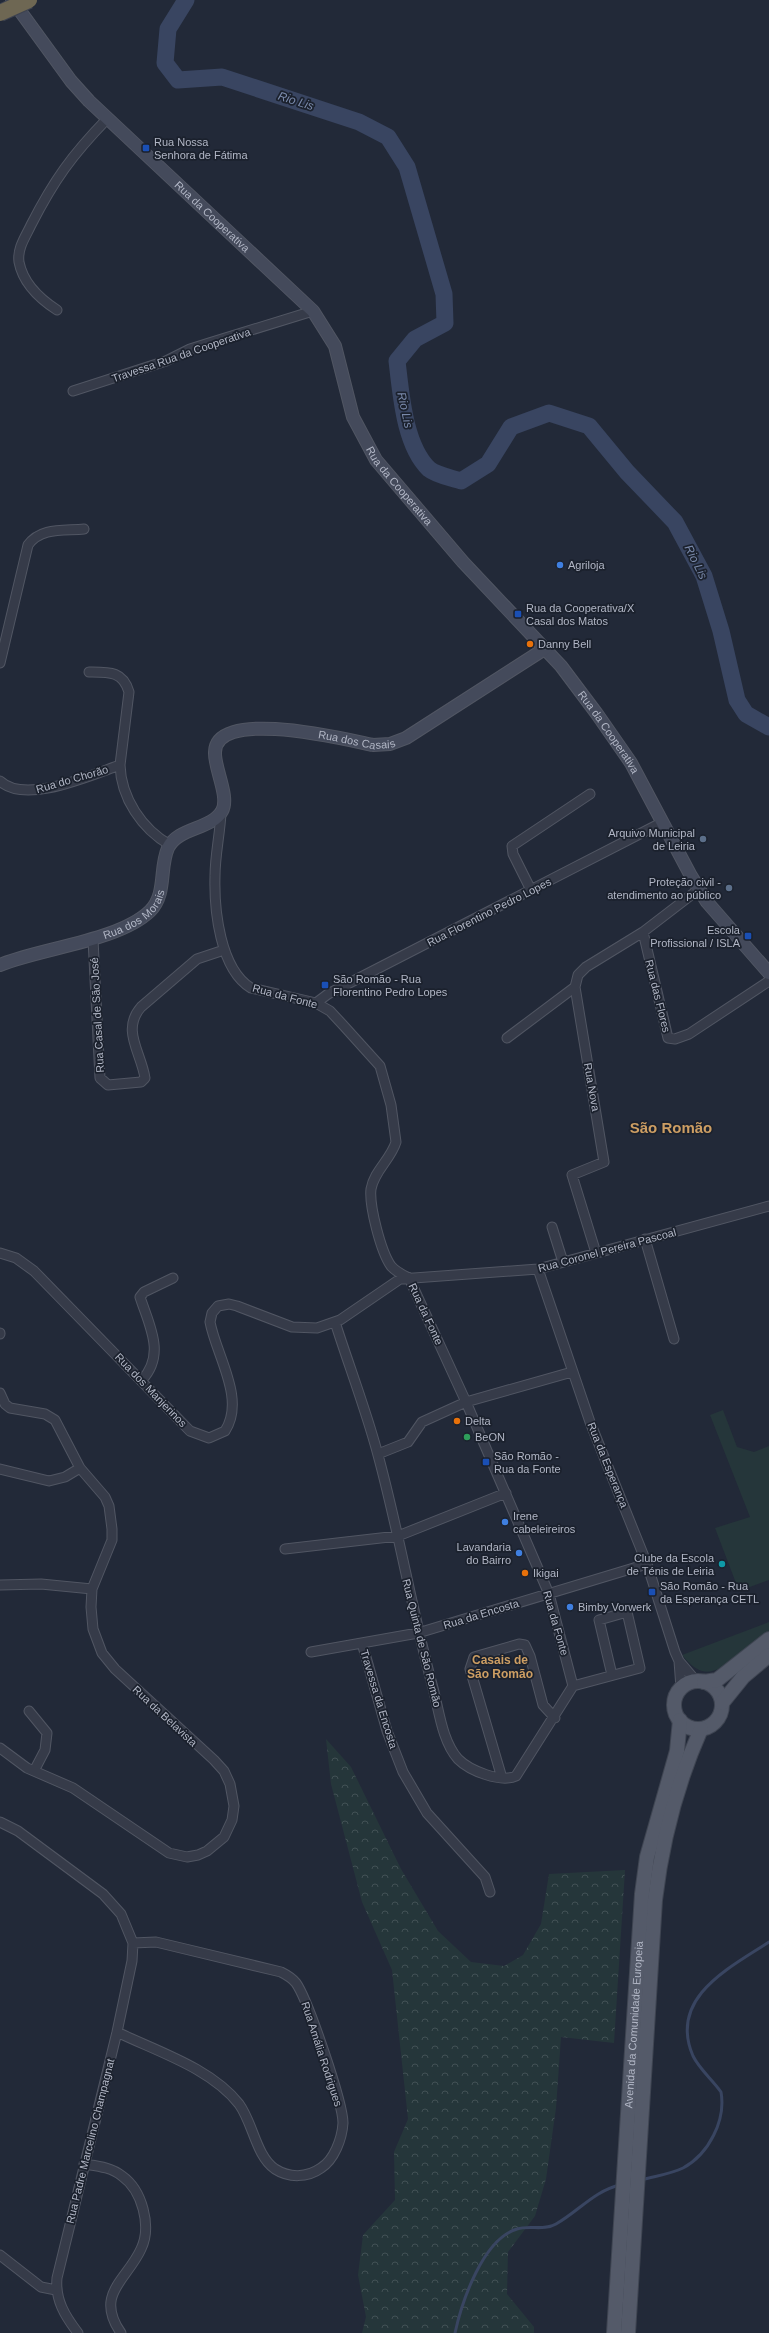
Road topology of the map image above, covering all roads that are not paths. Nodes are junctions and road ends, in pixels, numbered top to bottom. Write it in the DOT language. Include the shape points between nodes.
graph roads {
  1 [pos="12,0"];
  2 [pos="26,7"];
  3 [pos="0,13"];
  4 [pos="107,119"];
  5 [pos="58,310"];
  6 [pos="313,311"];
  7 [pos="73,391"];
  8 [pos="84,529"];
  9 [pos="546,648"];
  10 [pos="0,663"];
  11 [pos="89,672"];
  12 [pos="120,765"];
  13 [pos="0,781"];
  14 [pos="590,794"];
  15 [pos="221,813"];
  16 [pos="663,822"];
  17 [pos="170,845"];
  18 [pos="699,889"];
  19 [pos="531,890"];
  20 [pos="643,932"];
  21 [pos="93,938"];
  22 [pos="224,950"];
  23 [pos="0,965"];
  24 [pos="769,973"];
  25 [pos="769,981"];
  26 [pos="575,987"];
  27 [pos="316,1003"];
  28 [pos="507,1038"];
  29 [pos="769,1206"];
  30 [pos="552,1228"];
  31 [pos="645,1239"];
  32 [pos="0,1253"];
  33 [pos="596,1253"];
  34 [pos="563,1262"];
  35 [pos="538,1269"];
  36 [pos="173,1278"];
  37 [pos="409,1278"];
  38 [pos="335,1322"];
  39 [pos="674,1339"];
  40 [pos="572,1372"];
  41 [pos="142,1380"];
  42 [pos="0,1393"];
  43 [pos="466,1402"];
  44 [pos="378,1454"];
  45 [pos="80,1468"];
  46 [pos="0,1469"];
  47 [pos="506,1493"];
  48 [pos="398,1536"];
  49 [pos="285,1549"];
  50 [pos="647,1564"];
  51 [pos="0,1585"];
  52 [pos="92,1589"];
  53 [pos="549,1594"];
  54 [pos="418,1633"];
  55 [pos="769,1639"];
  56 [pos="362,1643"];
  57 [pos="311,1652"];
  58 [pos="769,1655"];
  59 [pos="679,1661"];
  60 [pos="612,1675"];
  61 [pos="700,1682"];
  62 [pos="573,1686"];
  63 [pos="681,1688"];
  64 [pos="722,1703"];
  65 [pos="29,1711"];
  66 [pos="555,1718"];
  67 [pos="680,1720"];
  68 [pos="701,1729"];
  69 [pos="0,1748"];
  70 [pos="34,1771"];
  71 [pos="502,1778"];
  72 [pos="0,1822"];
  73 [pos="490,1892"];
  74 [pos="133,1943"];
  75 [pos="117,2032"];
  76 [pos="634,2125"];
  77 [pos="84,2164"];
  78 [pos="629,2203"];
  79 [pos="0,2255"];
  80 [pos="56,2290"];
  81 [pos="78,2333"];
  82 [pos="121,2333"];
  83 [pos="614,2333"];
  84 [pos="628,2333"];
  1 -- 2 [label="main road"];
  2 -- 3 [label="highway, bridge"];
  2 -- 4 [label="main road, Rua da Cooperativa" via="71,81"];
  4 -- 5 [label="street" via="60,172 22,244 19,260 22,272 42,300"];
  4 -- 6 [label="main road, Rua da Cooperativa"];
  6 -- 7 [label="street, Travessa Rua da Cooperativa" via="208,343 166,361"];
  6 -- 9 [label="main road, Rua da Cooperativa" via="335,346 353,417 376,460 464,562"];
  8 -- 10 [label="street" via="44,532 28,545"];
  9 -- 15 [label="main road, Rua dos Casais" via="406,738 390,744 373,745 269,728 242,731 227,736 218,743 215,750 224,795"];
  9 -- 16 [label="main road, Rua da Cooperativa" via="606,726"];
  11 -- 12 [label="street" via="115,674 126,682 129,692"];
  12 -- 13 [label="street, Rua do Chorão" via="42,790 21,791"];
  12 -- 17 [label="street, Rua do Chorão" via="121,781 140,819 150,832"];
  14 -- 19 [label="street" via="512,846 513,854"];
  15 -- 17 [label="main road" via="213,820 175,839"];
  15 -- 22 [label="street, Rua da Fonte" via="215,888"];
  16 -- 18 [label="main road, Rua da Cooperativa"];
  16 -- 19 [label="street, Rua Florentino Pedro Lopes"];
  17 -- 21 [label="main road, Rua dos Morais" via="159,894 152,908 138,920"];
  18 -- 20 [label="street"];
  18 -- 24 [label="main road, Rua da Cooperativa" via="714,911"];
  19 -- 27 [label="street, Rua Florentino Pedro Lopes" via="328,994"];
  20 -- 25 [label="street, Rua das Flores" via="666,1035 670,1039 689,1034"];
  20 -- 26 [label="street" via="586,966 578,975"];
  21 -- 22 [label="street, Rua Casal de São José" via="100,1078 108,1085 141,1082 145,1078 131,1029 134,1014 196,959"];
  21 -- 23 [label="main road, Rua dos Morais"];
  22 -- 27 [label="street, Rua da Fonte" via="238,977 251,988"];
  26 -- 28 [label="street"];
  26 -- 33 [label="street, Rua Nova" via="604,1162 572,1175"];
  27 -- 37 [label="street, Rua da Fonte" via="330,1011 380,1066 384,1076 396,1142 394,1151 374,1180 372,1200 387,1258 395,1270"];
  29 -- 31 [label="street, Rua Coronel Pereira Pascoal"];
  30 -- 34 [label="street"];
  31 -- 33 [label="street, Rua Coronel Pereira Pascoal"];
  31 -- 39 [label="street"];
  32 -- 41 [label="street, Rua dos Manjerinos" via="16,1258 34,1271"];
  33 -- 34 [label="street, Rua Coronel Pereira Pascoal"];
  34 -- 35 [label="street, Rua Coronel Pereira Pascoal"];
  35 -- 37 [label="street, Rua Coronel Pereira Pascoal"];
  35 -- 40 [label="street, Rua da Esperança"];
  36 -- 41 [label="street" via="144,1292 140,1297 155,1346 152,1368"];
  37 -- 38 [label="street, Rua Coronel Pereira Pascoal" via="395,1281"];
  37 -- 43 [label="street, Rua da Fonte"];
  38 -- 41 [label="street, Rua dos Manjerinos" via="317,1328 300,1328 229,1304 218,1306 212,1313 210,1322 231,1393 232,1408 228,1426 215,1436 203,1437 190,1431"];
  38 -- 44 [label="street, Rua Quinta de São Romão"];
  40 -- 43 [label="street"];
  40 -- 50 [label="street, Rua da Esperança"];
  42 -- 45 [label="street, Rua da Belavista" via="10,1408 45,1414 55,1420"];
  43 -- 44 [label="street" via="422,1422 408,1442"];
  43 -- 47 [label="street, Rua da Fonte"];
  44 -- 48 [label="street, Rua Quinta de São Romão"];
  45 -- 46 [label="street" via="65,1477 49,1481"];
  45 -- 52 [label="street, Rua da Belavista" via="105,1497 111,1517 112,1535 109,1551"];
  47 -- 48 [label="street"];
  47 -- 53 [label="street, Rua da Fonte"];
  48 -- 49 [label="street"];
  48 -- 54 [label="street, Rua Quinta de São Romão"];
  50 -- 53 [label="street, Rua da Encosta"];
  50 -- 59 [label="street, Rua da Esperança"];
  51 -- 52 [label="street" via="41,1584"];
  52 -- 70 [label="street, Rua da Belavista" via="93,1629 102,1654 224,1771 233,1795 232,1820 224,1837 207,1851 187,1857 180,1856 159,1848 73,1788"];
  53 -- 54 [label="street, Rua da Encosta"];
  53 -- 62 [label="street, Rua da Fonte"];
  54 -- 56 [label="street, Rua da Encosta"];
  54 -- 71 [label="street, Rua Quinta de São Romão" via="446,1737 458,1758 470,1767"];
  55 -- 61 [label="main road" via="717,1680"];
  56 -- 57 [label="street, Rua da Encosta"];
  56 -- 73 [label="street, Travessa da Encosta" via="387,1731 403,1772 427,1813 486,1877"];
  58 -- 64 [label="main road" via="743,1677"];
  59 -- 61 [label="street, Rua da Esperança"];
  59 -- 63 [label="street, Rua da Esperança"];
  60 -- 60 [label="street" via="640,1668 627,1612 599,1620"];
  60 -- 62 [label="street"];
  61 -- 63 [label="main road"];
  61 -- 64 [label="main road" via="714,1687"];
  62 -- 66 [label="street"];
  63 -- 67 [label="main road, Avenida da Comunidade Europeia" via="674,1700"];
  64 -- 68 [label="main road" via="722,1710 714,1723"];
  65 -- 70 [label="street" via="47,1733 45,1750"];
  66 -- 71 [label="street" via="520,1772 511,1778"];
  66 -- 71 [label="street" via="543,1706 525,1645 519,1644 474,1657 470,1669"];
  67 -- 68 [label="main road" via="693,1728"];
  67 -- 76 [label="main road, Avenida da Comunidade Europeia" via="677,1751 648,1857 642,1894"];
  68 -- 76 [label="main road, Avenida da Comunidade Europeia" via="681,1782 659,1869"];
  69 -- 70 [label="street, Rua da Belavista"];
  72 -- 74 [label="street" via="18,1831 104,1894 121,1914"];
  74 -- 75 [label="street, Rua Padre Marcelino Champagnat" via="132,1961"];
  74 -- 75 [label="street, Rua Amália Rodrigues" via="156,1942 281,1972 292,1979 302,1994 342,2115 342,2131 335,2152 325,2165 311,2174 291,2176 276,2169 266,2160 243,2109 221,2085 201,2072"];
  75 -- 77 [label="street, Rua Padre Marcelino Champagnat"];
  76 -- 78 [label="main road, Avenida da Comunidade Europeia"];
  77 -- 80 [label="street, Rua Padre Marcelino Champagnat"];
  77 -- 82 [label="street" via="104,2167 121,2175 136,2192 144,2215 145,2229 141,2248 115,2285 112,2299 113,2319"];
  78 -- 83 [label="main road, Avenida da Comunidade Europeia"];
  78 -- 84 [label="main road, Avenida da Comunidade Europeia"];
  79 -- 80 [label="street" via="42,2287"];
  80 -- 81 [label="street" via="60,2304"];
}
